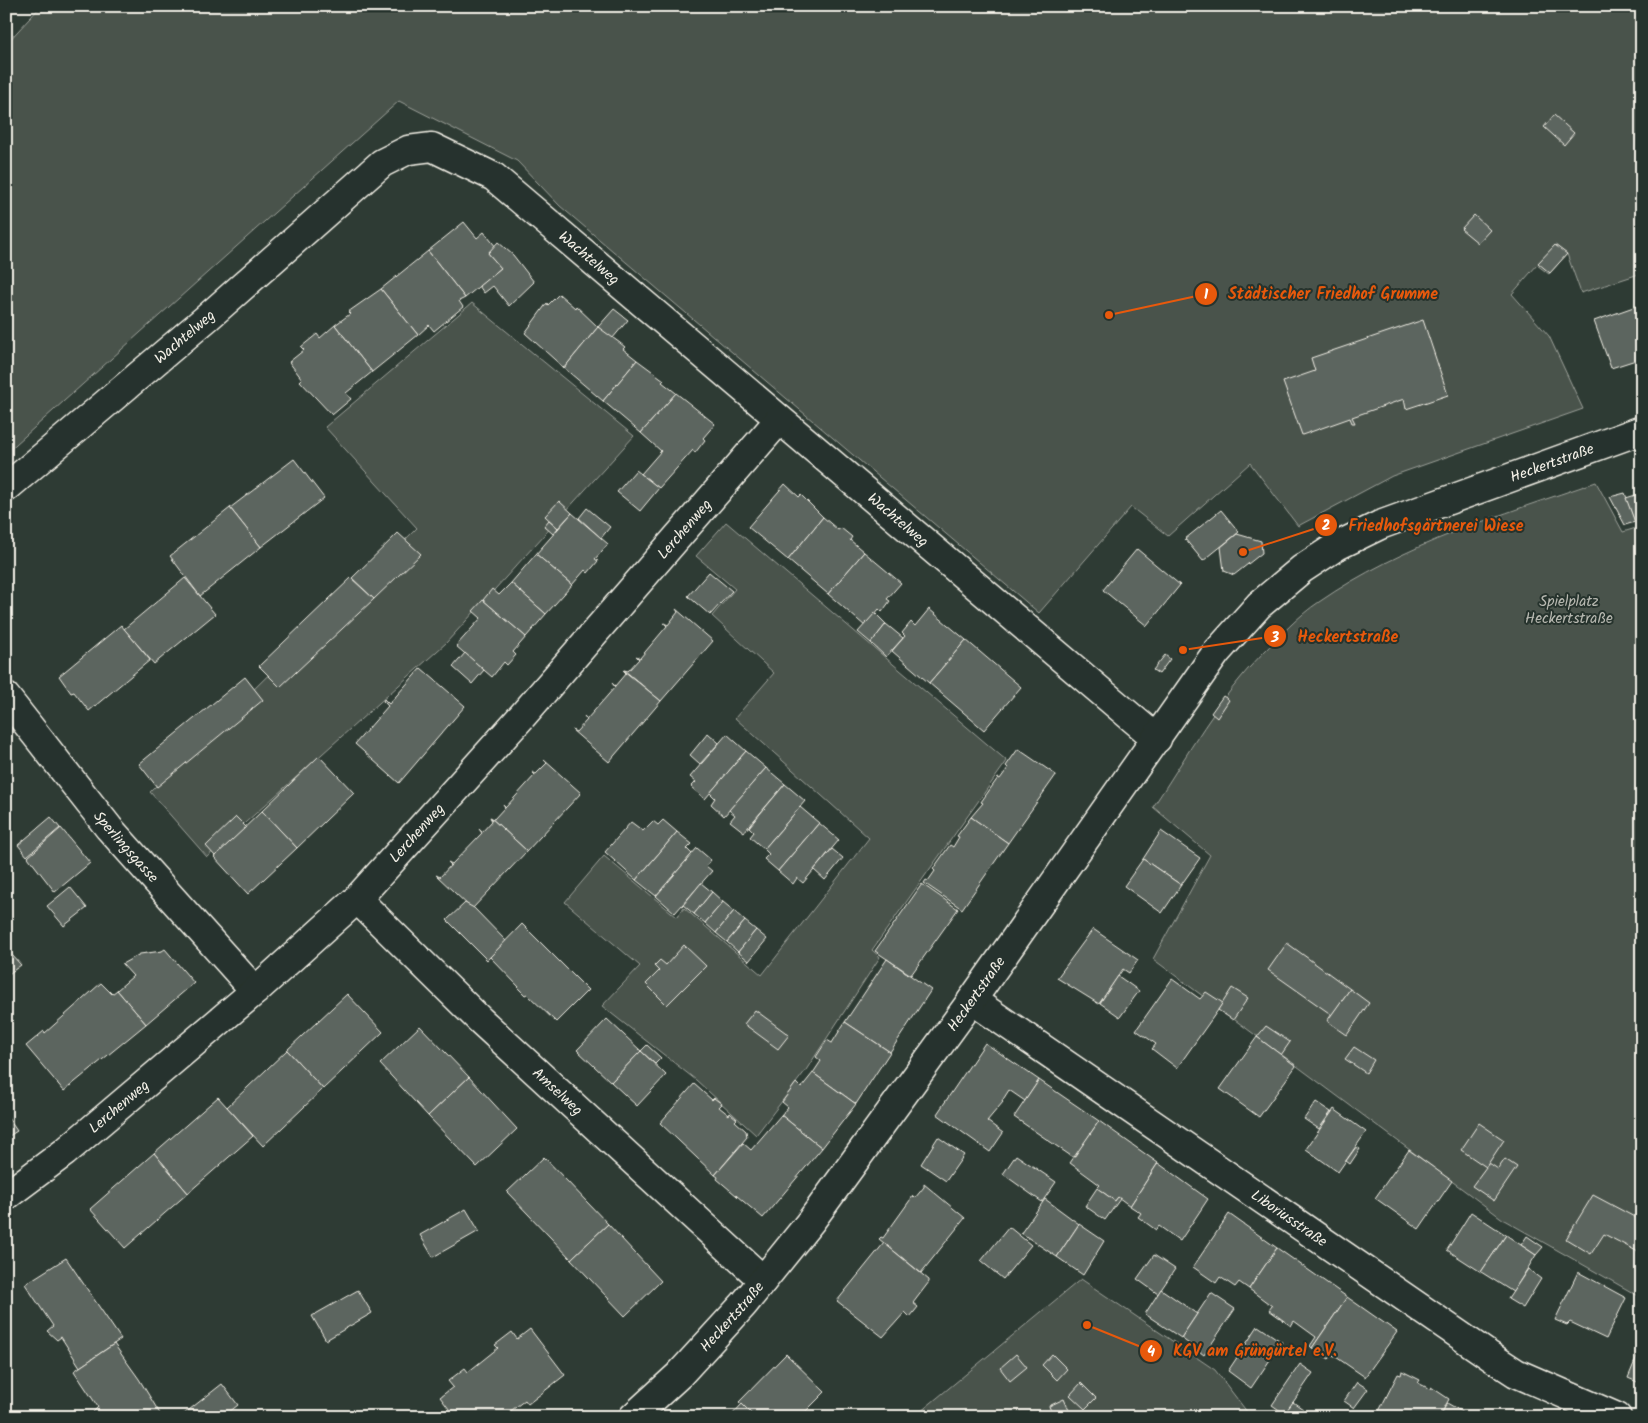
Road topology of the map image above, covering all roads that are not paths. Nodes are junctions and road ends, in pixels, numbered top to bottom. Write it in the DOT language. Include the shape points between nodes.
graph roads {
  1 [pos="779,420"];
  2 [pos="1642,430"];
  3 [pos="6,488"];
  4 [pos="6,697"];
  5 [pos="1156,739"];
  6 [pos="357,899"];
  7 [pos="254,991"];
  8 [pos="972,1000"];
  9 [pos="6,1196"];
  10 [pos="763,1280"];
  11 [pos="633,1417"];
  12 [pos="1617,1417"];
  1 -- 3 [label="street, Wachtelweg" via="494,177 432,147 408,150 382,163 208,317"];
  1 -- 5 [label="street, Wachtelweg"];
  1 -- 6 [label="street, Lerchenweg" via="524,714"];
  2 -- 5 [label="street, Heckertstraße" via="1380,525 1337,546 1302,569 1259,605 1216,653"];
  4 -- 7 [label="street, Sperlingsgasse" via="109,828"];
  5 -- 8 [label="street, Heckertstraße"];
  6 -- 7 [label="street, Lerchenweg"];
  6 -- 10 [label="street, Amselweg" via="480,1020"];
  7 -- 9 [label="street, Lerchenweg" via="66,1152"];
  8 -- 10 [label="street, Heckertstraße" via="811,1221"];
  8 -- 12 [label="street, Liboriusstraße" via="1482,1351 1516,1372"];
  10 -- 11 [label="street, Heckertstraße" via="680,1375"];
}
